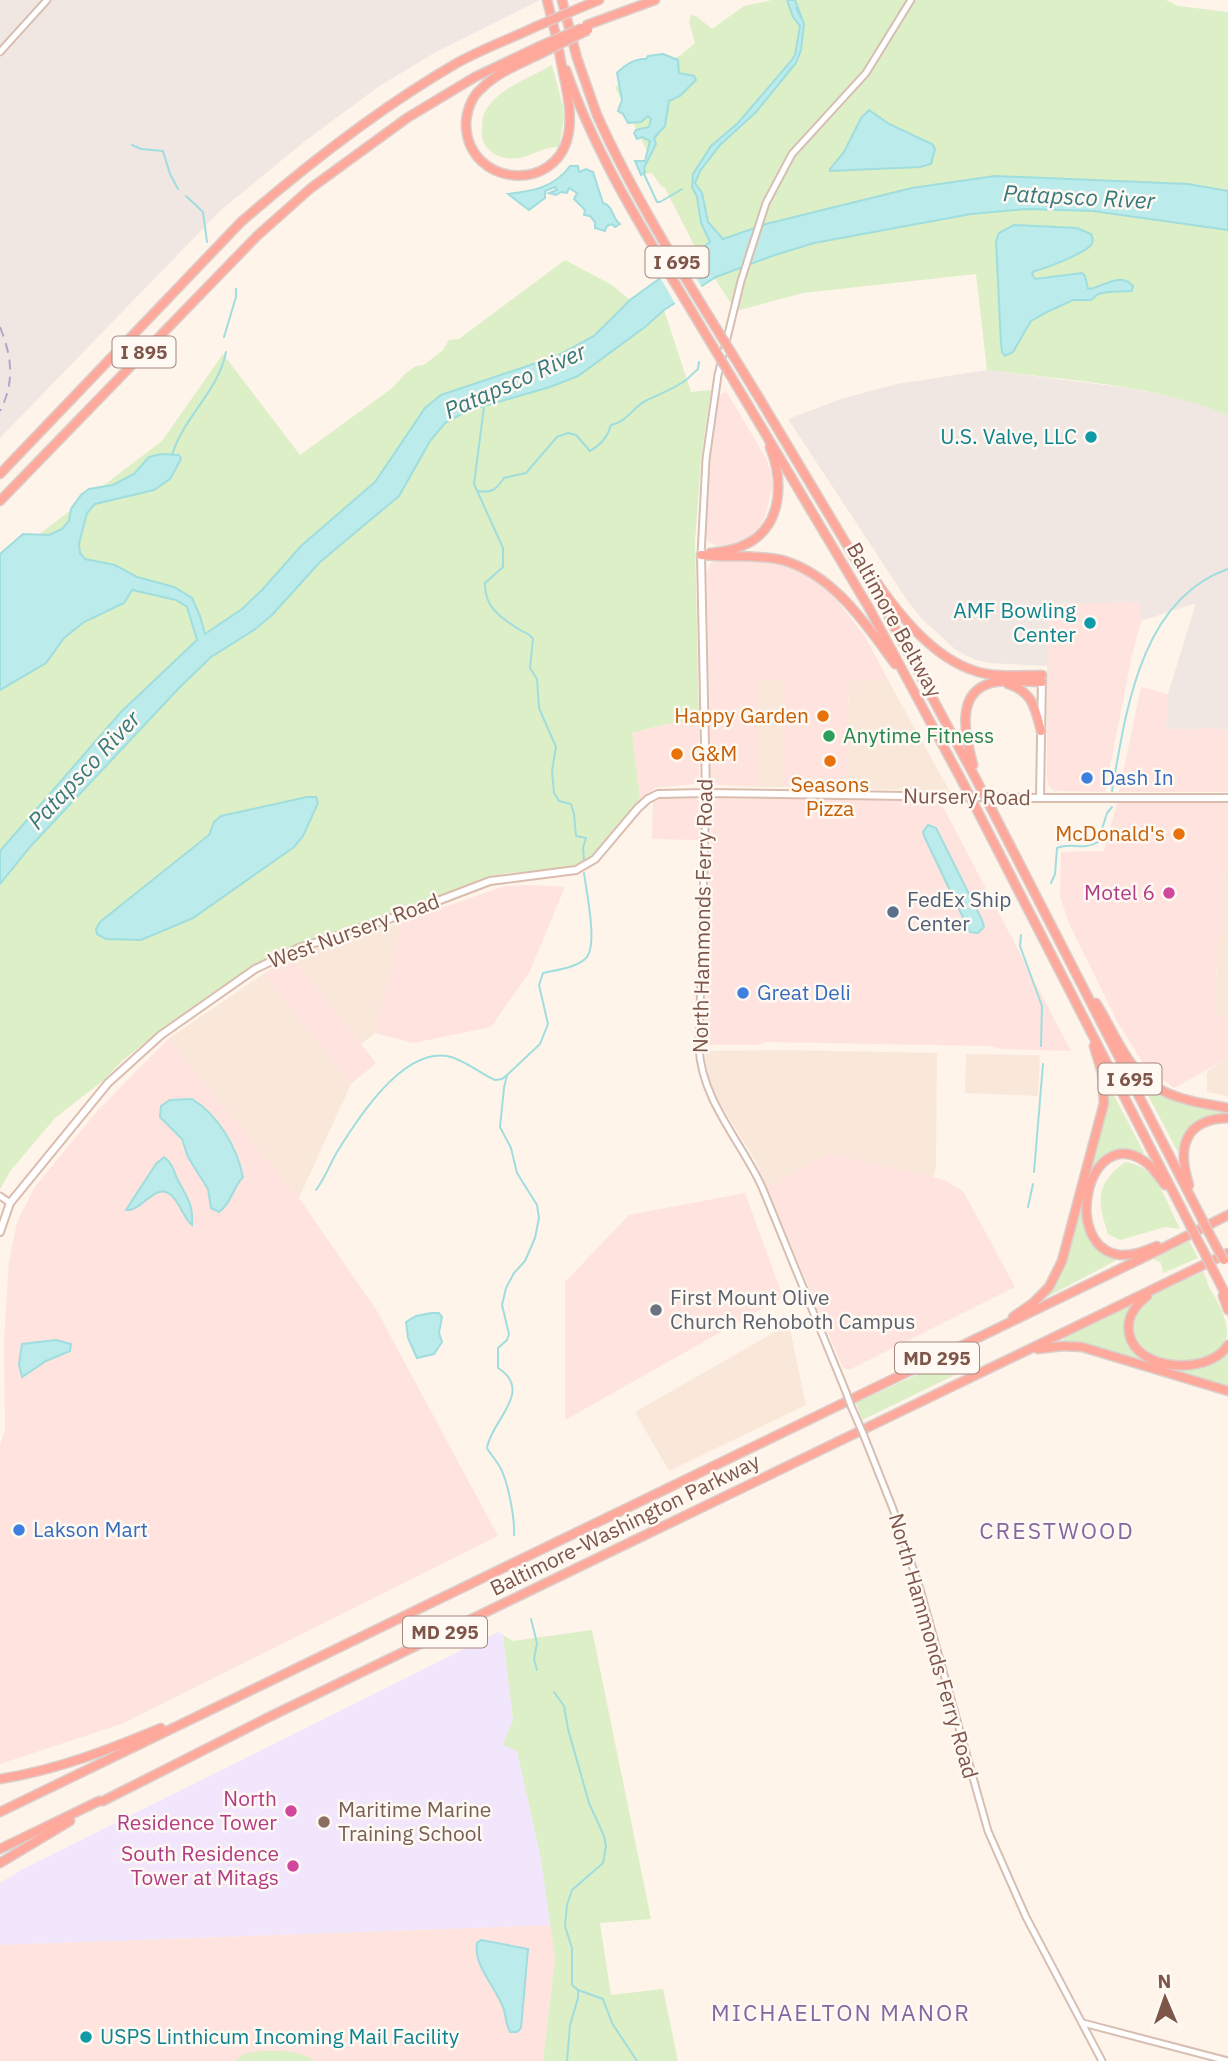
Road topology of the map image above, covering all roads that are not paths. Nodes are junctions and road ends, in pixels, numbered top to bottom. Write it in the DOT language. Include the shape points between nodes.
graph roads {
  1 [pos="47,0"];
  2 [pos="547,0"];
  3 [pos="562,0"];
  4 [pos="598,0"];
  5 [pos="655,0"];
  6 [pos="911,0"];
  7 [pos="541,49"];
  8 [pos="559,51"];
  9 [pos="0,52"];
  10 [pos="760,424"];
  11 [pos="0,474"];
  12 [pos="0,501"];
  13 [pos="837,526"];
  14 [pos="701,555"];
  15 [pos="1042,679"];
  16 [pos="1002,682"];
  17 [pos="916,693"];
  18 [pos="1041,731"];
  19 [pos="977,781"];
  20 [pos="706,793"];
  21 [pos="1040,798"];
  22 [pos="1228,798"];
  23 [pos="1065,953"];
  24 [pos="1086,1023"];
  25 [pos="1228,1108"];
  26 [pos="1228,1118"];
  27 [pos="0,1196"];
  28 [pos="10,1203"];
  29 [pos="1179,1203"];
  30 [pos="1195,1205"];
  31 [pos="1226,1215"];
  32 [pos="0,1232"];
  33 [pos="1189,1235"];
  34 [pos="1227,1260"];
  35 [pos="1220,1283"];
  36 [pos="1161,1286"];
  37 [pos="1228,1299"];
  38 [pos="1228,1310"];
  39 [pos="995,1330"];
  40 [pos="1228,1345"];
  41 [pos="1000,1365"];
  42 [pos="1228,1391"];
  43 [pos="276,1678"];
  44 [pos="0,1779"];
  45 [pos="103,1801"];
  46 [pos="0,1812"];
  47 [pos="0,1849"];
  48 [pos="0,1863"];
  49 [pos="1083,2023"];
  50 [pos="1102,2061"];
  51 [pos="1228,2061"];
  1 -- 9 [label="street"];
  2 -- 8 [label="highway, Baltimore Beltway / I 695"];
  3 -- 13 [label="highway, Baltimore Beltway / I 695, bridge" via="597,115 645,208"];
  4 -- 11 [label="highway, I 895, bridge" via="460,62 352,131 297,174 241,222"];
  5 -- 7 [label="highway, I 895, bridge"];
  6 -- 14 [label="street, North Hammonds Ferry Road" via="866,73 792,154 764,211 718,374 706,460"];
  7 -- 8 [label="highway" via="482,88 469,108 466,129 471,147 481,162 500,173 536,173 556,159 565,145 569,116"];
  7 -- 12 [label="highway, I 895" via="475,77 407,118 311,188 257,236"];
  8 -- 10 [label="highway, Baltimore Beltway / I 695, bridge" via="585,123 634,214"];
  10 -- 14 [label="highway" via="778,477 774,513 752,541"];
  10 -- 17 [label="highway, Baltimore Beltway / I 695"];
  13 -- 15 [label="highway" via="893,606 941,653 988,674"];
  13 -- 19 [label="highway, Baltimore Beltway / I 695"];
  14 -- 17 [label="highway" via="772,559 810,573 854,610"];
  14 -- 20 [label="main road, North Hammonds Ferry Road"];
  15 -- 16 [label="highway"];
  15 -- 18 [label="main road"];
  16 -- 18 [label="highway" via="1016,686 1033,700"];
  16 -- 19 [label="highway" via="975,693 966,709 965,731"];
  17 -- 24 [label="highway, Baltimore Beltway / I 695, bridge"];
  18 -- 21 [label="main road"];
  19 -- 23 [label="highway, Baltimore Beltway / I 695, bridge"];
  20 -- 21 [label="main road, Nursery Road"];
  20 -- 28 [label="main road, West Nursery Road" via="658,794 648,799 595,859 576,870 490,881 299,948 255,969 126,1065"];
  20 -- 49 [label="street, North Hammonds Ferry Road, bridge" via="699,1048 703,1077 762,1187 893,1509 988,1831 1016,1897"];
  21 -- 22 [label="main road, Nursery Road"];
  23 -- 25 [label="highway" via="1140,1075 1171,1095"];
  23 -- 30 [label="highway, Baltimore Beltway / I 695"];
  24 -- 29 [label="highway, Baltimore Beltway / I 695"];
  24 -- 39 [label="highway" via="1102,1073 1104,1103 1062,1261 1042,1295"];
  26 -- 30 [label="highway" via="1202,1123 1186,1139 1184,1160"];
  27 -- 28 [label="street"];
  28 -- 32 [label="main road, West Nursery Road"];
  29 -- 33 [label="highway" via="1150,1166 1123,1155 1096,1168 1089,1184 1087,1214 1091,1232 1114,1254 1140,1253"];
  29 -- 35 [label="highway, Baltimore Beltway / I 695, bridge"];
  30 -- 34 [label="highway, Baltimore Beltway / I 695, bridge"];
  31 -- 33 [label="highway, Baltimore-Washington Parkway / MD 295"];
  33 -- 39 [label="highway, Baltimore-Washington Parkway / MD 295"];
  34 -- 36 [label="highway, Baltimore-Washington Parkway / MD 295"];
  35 -- 37 [label="highway, Baltimore Beltway / I 695"];
  35 -- 38 [label="highway"];
  36 -- 40 [label="highway" via="1133,1311 1129,1334 1137,1350 1155,1361 1189,1365 1214,1360"];
  36 -- 41 [label="highway, Baltimore-Washington Parkway / MD 295"];
  39 -- 43 [label="highway, Baltimore-Washington Parkway / MD 295"];
  41 -- 42 [label="highway" via="1033,1350 1074,1346"];
  41 -- 45 [label="highway, Baltimore-Washington Parkway / MD 295" via="936,1392"];
  43 -- 44 [label="highway" via="96,1755"];
  43 -- 46 [label="highway, Baltimore-Washington Parkway / MD 295"];
  45 -- 47 [label="highway, Baltimore-Washington Parkway / MD 295"];
  45 -- 48 [label="highway"];
  49 -- 50 [label="street, North Hammonds Ferry Road"];
  49 -- 51 [label="street"];
}
